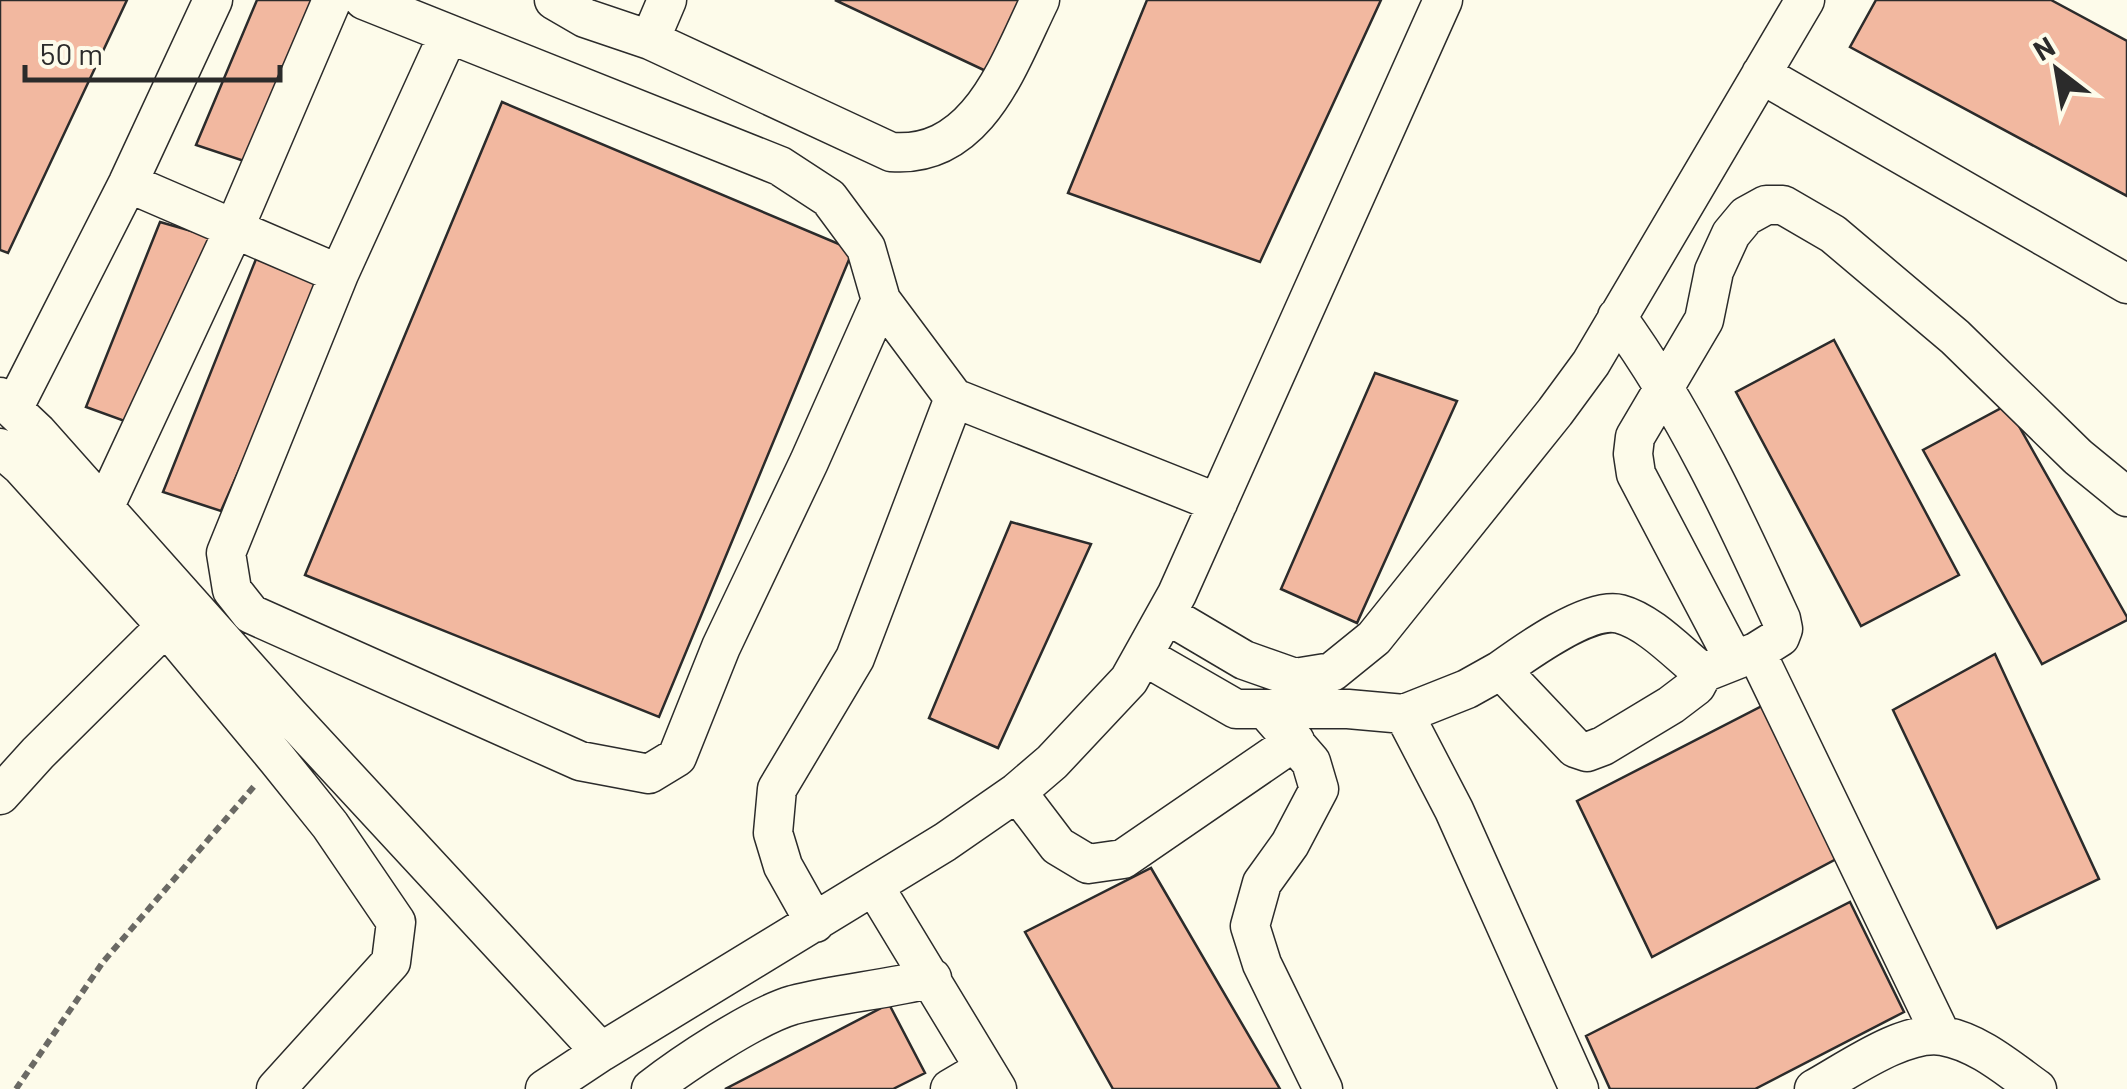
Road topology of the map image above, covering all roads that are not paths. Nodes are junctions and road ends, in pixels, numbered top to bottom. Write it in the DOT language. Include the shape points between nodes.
graph roads {
  1 [pos="213,0"];
  2 [pos="332,0"];
  3 [pos="364,0"];
  4 [pos="554,0"];
  5 [pos="667,0"];
  6 [pos="1040,0"];
  7 [pos="1443,0"];
  8 [pos="1805,0"];
  9 [pos="448,35"];
  10 [pos="650,40"];
  11 [pos="1761,74"];
  12 [pos="128,184"];
  13 [pos="234,229"];
  14 [pos="339,274"];
  15 [pos="2127,284"];
  16 [pos="881,300"];
  17 [pos="1617,317"];
  18 [pos="1665,388"];
  19 [pos="954,398"];
  20 [pos="6,403"];
  21 [pos="7,461"];
  22 [pos="2127,497"];
  23 [pos="1218,503"];
  24 [pos="104,508"];
  25 [pos="1166,614"];
  26 [pos="166,626"];
  27 [pos="1144,656"];
  28 [pos="1731,662"];
  29 [pos="1501,670"];
  30 [pos="1265,710"];
  31 [pos="1404,714"];
  32 [pos="1294,740"];
  33 [pos="1018,792"];
  34 [pos="0,795"];
  35 [pos="874,886"];
  36 [pos="815,923"];
  37 [pos="932,978"];
  38 [pos="1941,1035"];
  39 [pos="601,1052"];
  40 [pos="990,1079"];
  41 [pos="276,1089"];
  42 [pos="545,1089"];
  43 [pos="651,1089"];
  44 [pos="950,1089"];
  45 [pos="1323,1089"];
  46 [pos="1579,1089"];
  47 [pos="1814,1089"];
  48 [pos="2038,1089"];
  1 -- 12 [label="street"];
  2 -- 13 [label="street"];
  3 -- 9 [label="street"];
  4 -- 10 [label="street"];
  5 -- 10 [label="street"];
  6 -- 10 [label="street" via="991,100 948,142 913,154 892,152"];
  7 -- 23 [label="street"];
  8 -- 11 [label="street"];
  9 -- 14 [label="street"];
  9 -- 16 [label="street" via="780,166 829,198 866,248"];
  11 -- 15 [label="street"];
  11 -- 17 [label="street"];
  12 -- 13 [label="street"];
  12 -- 20 [label="street"];
  13 -- 14 [label="street"];
  13 -- 24 [label="street"];
  14 -- 16 [label="street" via="226,553 232,590 251,614 580,761 649,774 678,757 721,647"];
  16 -- 19 [label="street"];
  17 -- 18 [label="street"];
  17 -- 25 [label="street" via="1555,412 1374,638 1332,672 1296,678 1244,660"];
  18 -- 22 [label="street" via="1704,320 1731,234 1766,205 1784,205 1833,234 1909,298"];
  18 -- 28 [label="street" via="1635,437 1636,474"];
  18 -- 28 [label="street" via="1781,619 1780,637"];
  19 -- 23 [label="street"];
  19 -- 36 [label="street" via="854,658 777,789 778,850"];
  20 -- 24 [label="street"];
  21 -- 26 [label="street"];
  23 -- 25 [label="street"];
  24 -- 39 [label="street"];
  25 -- 27 [label="street"];
  26 -- 34 [label="street"];
  26 -- 41 [label="street" via="330,825 396,922 391,962"];
  27 -- 30 [label="street" via="1236,709"];
  27 -- 33 [label="street" via="1129,680"];
  28 -- 29 [label="street" via="1619,614 1597,615"];
  28 -- 29 [label="street" via="1587,752 1575,748"];
  28 -- 38 [label="street"];
  29 -- 31 [label="street"];
  30 -- 31 [label="street"];
  30 -- 32 [label="street"];
  31 -- 46 [label="street"];
  32 -- 33 [label="street" via="1123,859 1088,864 1058,846"];
  32 -- 45 [label="street" via="1319,788 1262,882 1250,926"];
  33 -- 35 [label="street"];
  35 -- 36 [label="street"];
  35 -- 37 [label="street"];
  36 -- 39 [label="street"];
  37 -- 40 [label="street"];
  37 -- 43 [label="street" via="789,1006 676,1068"];
  38 -- 47 [label="street" via="1902,1042"];
  38 -- 48 [label="street" via="1991,1055"];
  39 -- 42 [label="street"];
  40 -- 44 [label="street"];
}
